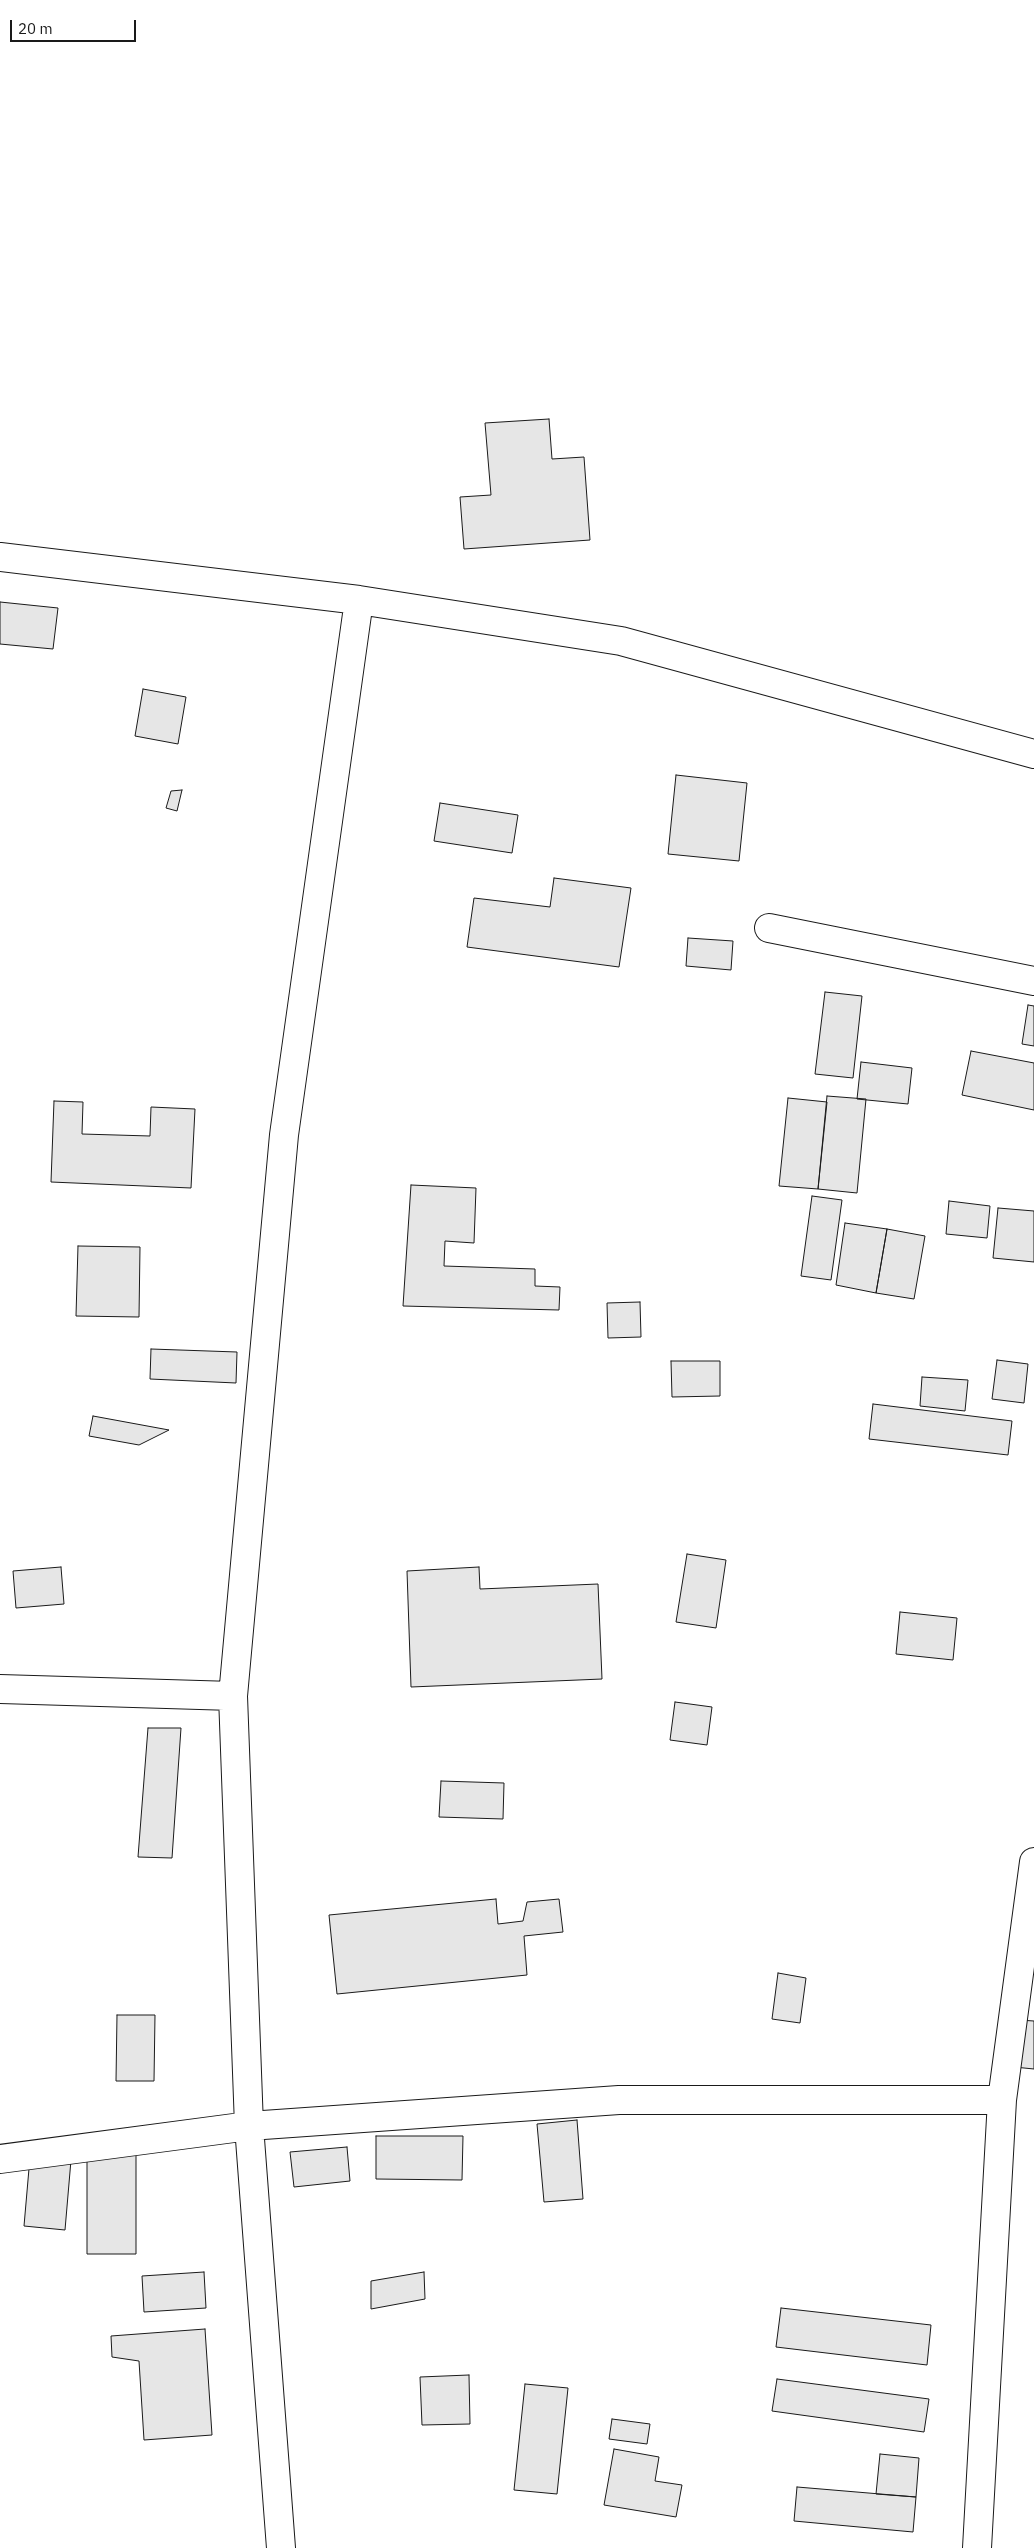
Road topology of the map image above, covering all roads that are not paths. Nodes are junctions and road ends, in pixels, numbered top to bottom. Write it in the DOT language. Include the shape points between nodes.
graph roads {
  1 [pos="0,557"];
  2 [pos="359,600"];
  3 [pos="1034,754"];
  4 [pos="769,928"];
  5 [pos="1034,981"];
  6 [pos="0,1688"];
  7 [pos="233,1696"];
  8 [pos="1034,1862"];
  9 [pos="1002,2100"];
  10 [pos="249,2126"];
  11 [pos="0,2159"];
  12 [pos="281,2548"];
  13 [pos="978,2548"];
  1 -- 2 [label="street"];
  2 -- 3 [label="street" via="621,641"];
  2 -- 7 [label="street" via="284,1135"];
  4 -- 5 [label="street"];
  6 -- 7 [label="street"];
  7 -- 10 [label="street"];
  8 -- 9 [label="street"];
  9 -- 10 [label="street" via="619,2100"];
  9 -- 13 [label="street"];
  10 -- 11 [label="street"];
  10 -- 12 [label="street"];
}
